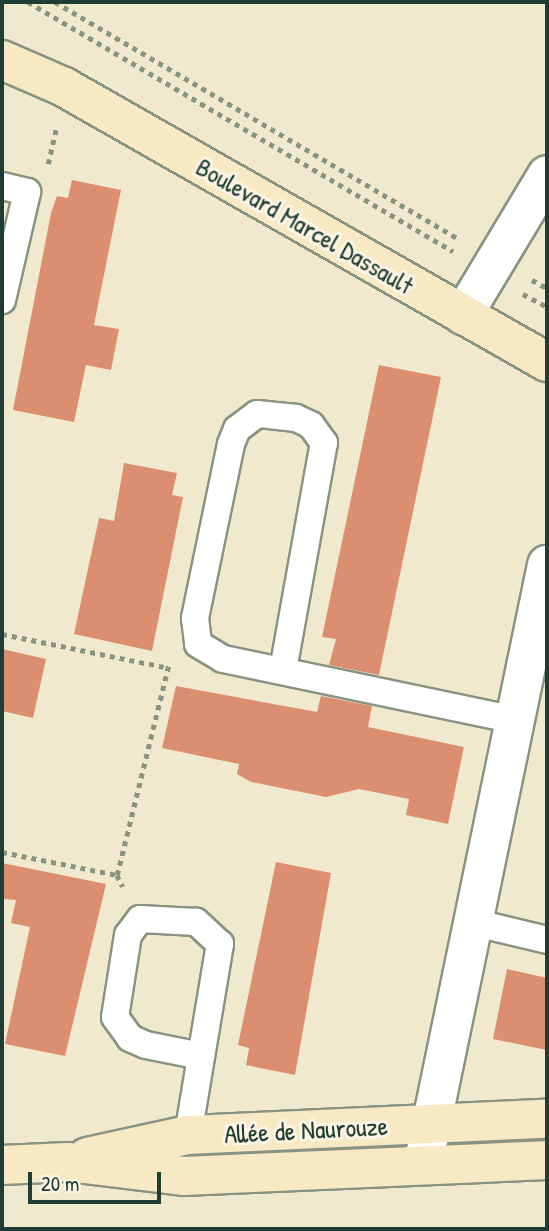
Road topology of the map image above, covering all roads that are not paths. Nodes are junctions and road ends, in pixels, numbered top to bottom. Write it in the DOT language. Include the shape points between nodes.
graph roads {
  1 [pos="2,33"];
  2 [pos="2,60"];
  3 [pos="64,87"];
  4 [pos="547,175"];
  5 [pos="14,189"];
  6 [pos="538,214"];
  7 [pos="2,300"];
  8 [pos="463,315"];
  9 [pos="547,362"];
  10 [pos="547,565"];
  11 [pos="283,670"];
  12 [pos="515,720"];
  13 [pos="472,922"];
  14 [pos="547,940"];
  15 [pos="201,1056"];
  16 [pos="547,1119"];
  17 [pos="434,1124"];
  18 [pos="188,1135"];
  19 [pos="547,1160"];
  20 [pos="68,1162"];
  21 [pos="2,1165"];
  22 [pos="423,1165"];
  1 -- 3 [label="street, Boulevard Marcel Dassault"];
  2 -- 3 [label="street, Boulevard Marcel Dassault"];
  3 -- 8 [label="street, Boulevard Marcel Dassault"];
  4 -- 6 [label="street"];
  5 -- 7 [label="lane"];
  6 -- 8 [label="street"];
  8 -- 9 [label="street, Boulevard Marcel Dassault"];
  10 -- 12 [label="street"];
  11 -- 11 [label="lane" via="223,659 198,644 195,618 237,429 257,414 296,418 320,432 325,457"];
  11 -- 12 [label="lane"];
  12 -- 13 [label="street"];
  13 -- 14 [label="lane"];
  13 -- 17 [label="street"];
  15 -- 15 [label="lane" via="220,944 196,922 140,919 128,935 114,1017 130,1038"];
  15 -- 18 [label="lane"];
  16 -- 17 [label="street, Allée de Naurouze"];
  17 -- 18 [label="street, Allée de Naurouze"];
  17 -- 22 [label="street"];
  18 -- 20 [label="street, Allée de Naurouze"];
  19 -- 22 [label="street, Allée de Naurouze"];
  20 -- 21 [label="street, Allée de Naurouze"];
  20 -- 22 [label="street, Allée de Naurouze" via="183,1176"];
}
